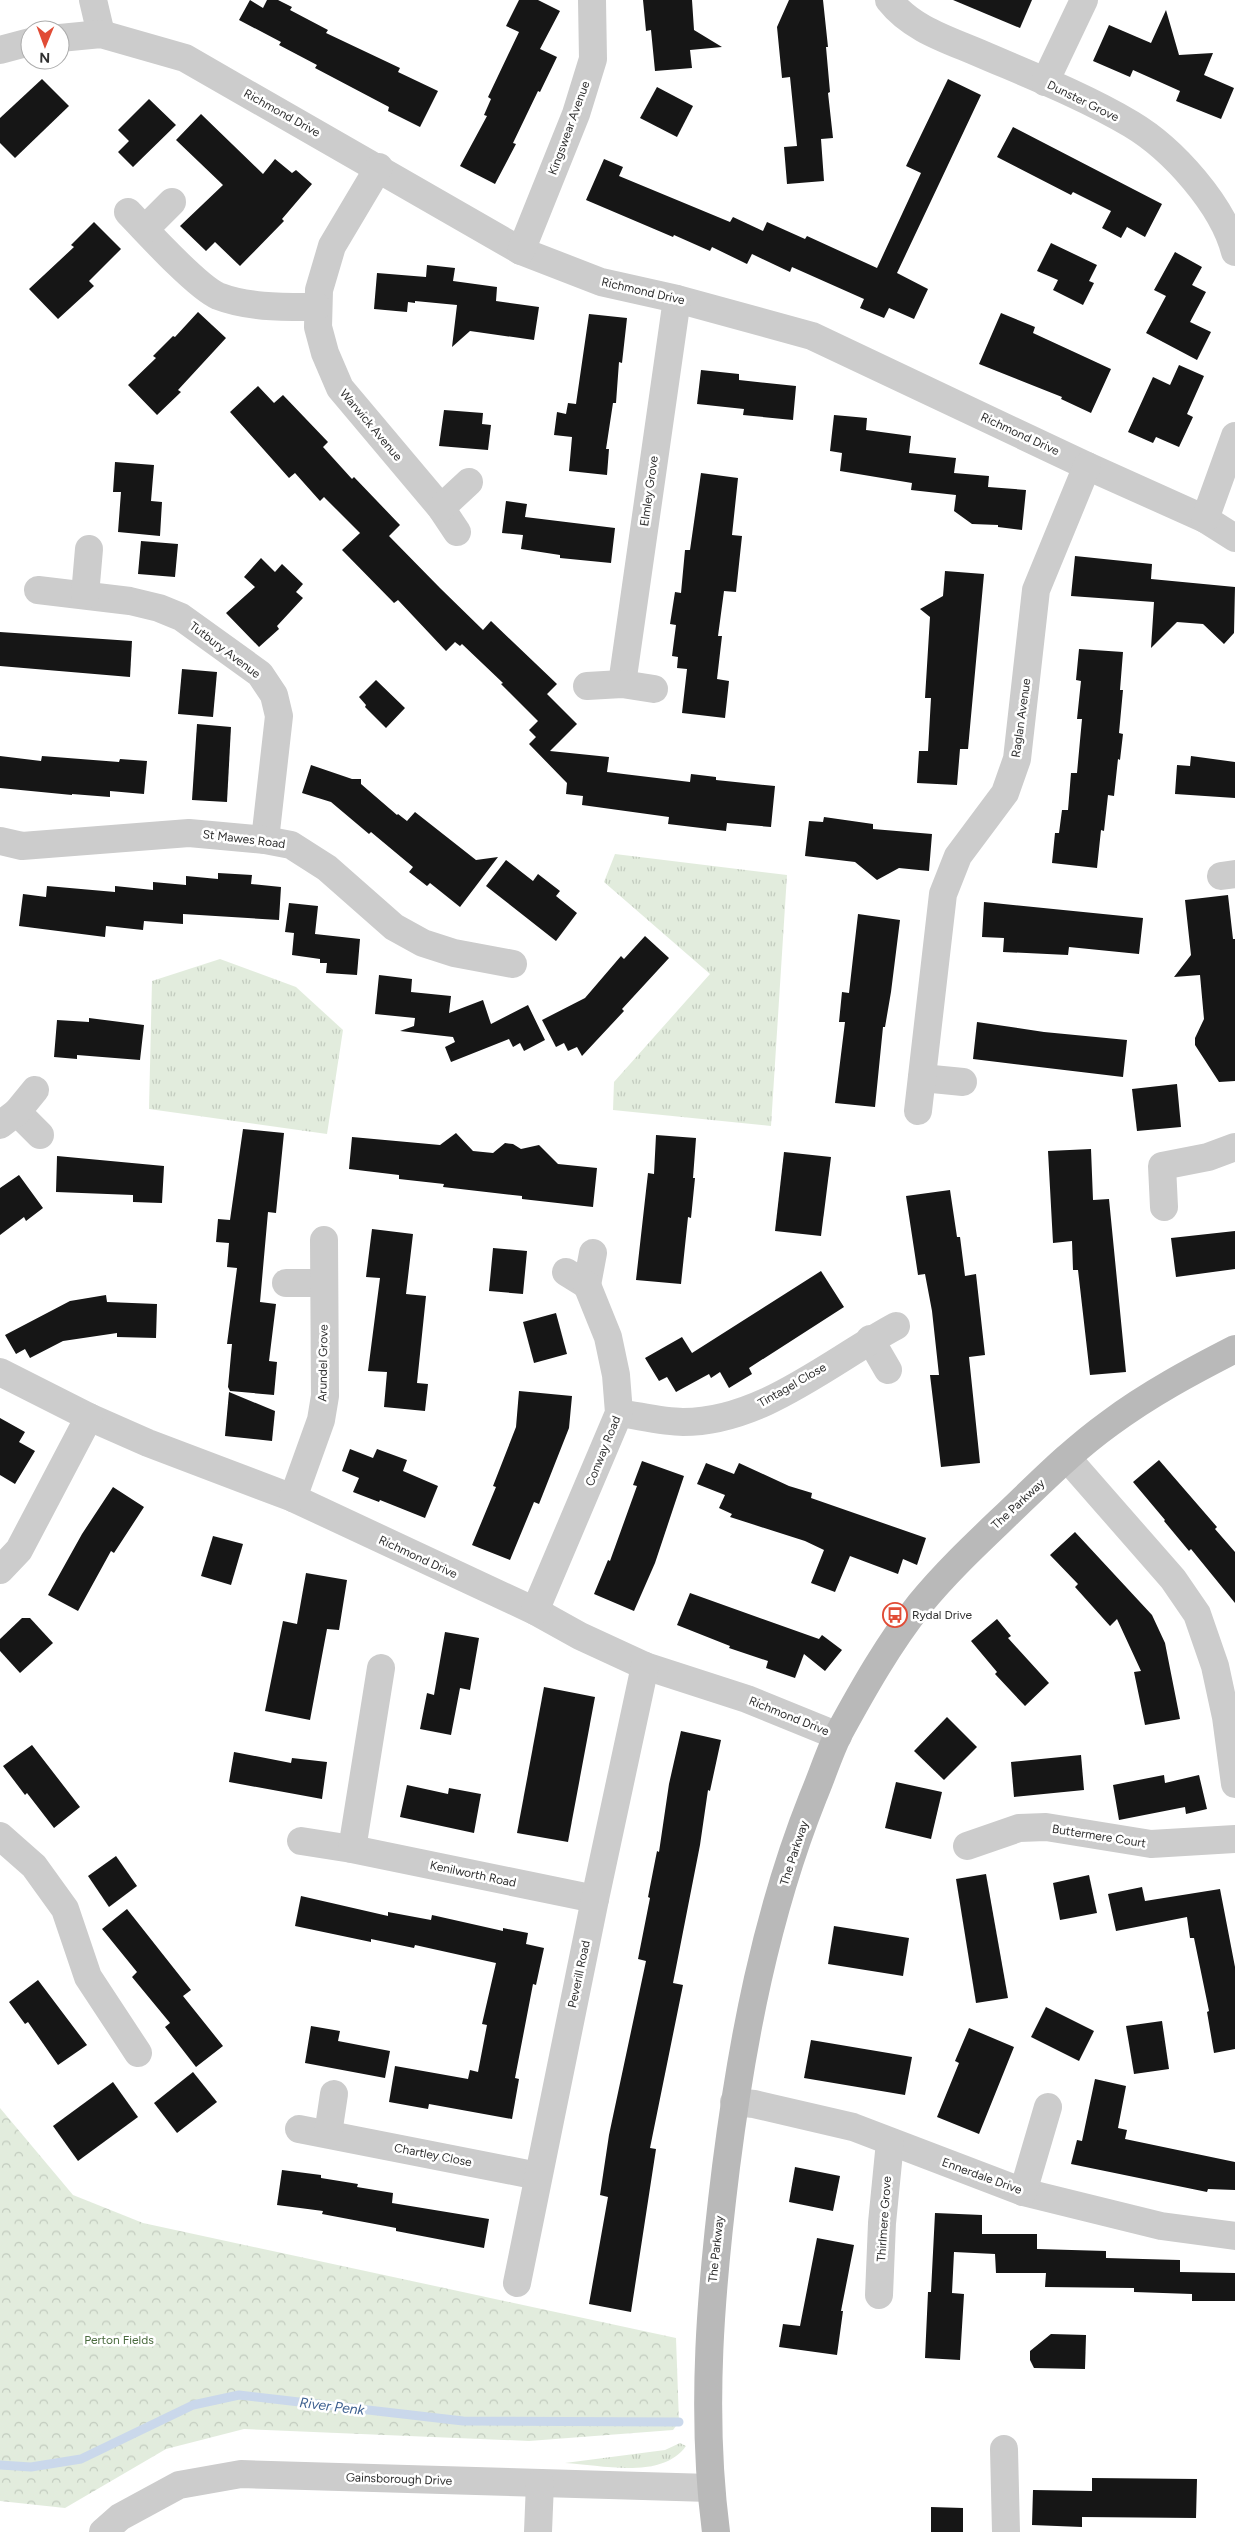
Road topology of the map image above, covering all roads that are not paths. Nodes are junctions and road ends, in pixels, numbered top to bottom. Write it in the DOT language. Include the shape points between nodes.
graph roads {
  1 [pos="92,0"];
  2 [pos="592,0"];
  3 [pos="889,0"];
  4 [pos="1084,0"];
  5 [pos="101,34"];
  6 [pos="70,37"];
  7 [pos="20,45"];
  8 [pos="0,50"];
  9 [pos="1045,82"];
  10 [pos="379,167"];
  11 [pos="172,202"];
  12 [pos="521,250"];
  13 [pos="1235,252"];
  14 [pos="677,299"];
  15 [pos="317,307"];
  16 [pos="1235,436"];
  17 [pos="1087,466"];
  18 [pos="469,482"];
  19 [pos="440,508"];
  20 [pos="1204,519"];
  21 [pos="457,532"];
  22 [pos="1235,538"];
  23 [pos="89,549"];
  24 [pos="38,590"];
  25 [pos="85,595"];
  26 [pos="622,684"];
  27 [pos="587,686"];
  28 [pos="654,689"];
  29 [pos="265,840"];
  30 [pos="0,841"];
  31 [pos="512,964"];
  32 [pos="922,1078"];
  33 [pos="963,1082"];
  34 [pos="35,1090"];
  35 [pos="918,1111"];
  36 [pos="9,1119"];
  37 [pos="40,1135"];
  38 [pos="1235,1147"];
  39 [pos="1164,1207"];
  40 [pos="324,1240"];
  41 [pos="594,1253"];
  42 [pos="286,1283"];
  43 [pos="324,1283"];
  44 [pos="896,1326"];
  45 [pos="870,1339"];
  46 [pos="1235,1349"];
  47 [pos="888,1370"];
  48 [pos="0,1372"];
  49 [pos="619,1413"];
  50 [pos="89,1417"];
  51 [pos="1067,1458"];
  52 [pos="293,1498"];
  53 [pos="0,1570"];
  54 [pos="534,1611"];
  55 [pos="645,1666"];
  56 [pos="381,1668"];
  57 [pos="1231,1716"];
  58 [pos="838,1736"];
  59 [pos="1235,1784"];
  60 [pos="0,1836"];
  61 [pos="1235,1839"];
  62 [pos="301,1841"];
  63 [pos="967,1846"];
  64 [pos="352,1849"];
  65 [pos="595,1900"];
  66 [pos="138,2053"];
  67 [pos="334,2094"];
  68 [pos="734,2102"];
  69 [pos="1048,2107"];
  70 [pos="299,2128"];
  71 [pos="328,2134"];
  72 [pos="890,2142"];
  73 [pos="538,2176"];
  74 [pos="1023,2192"];
  75 [pos="1235,2236"];
  76 [pos="517,2283"];
  77 [pos="879,2295"];
  78 [pos="1004,2449"];
  79 [pos="540,2483"];
  80 [pos="710,2488"];
  81 [pos="103,2532"];
  82 [pos="538,2532"];
  83 [pos="716,2532"];
  84 [pos="1006,2532"];
  1 -- 5 [label="street"];
  2 -- 12 [label="street, Kingswear Avenue" via="593,59 576,114"];
  3 -- 9 [label="street, Dunster Grove" via="913,24"];
  4 -- 9 [label="street"];
  5 -- 6 [label="street, Richmond Drive"];
  5 -- 10 [label="street, Richmond Drive" via="184,58"];
  7 -- 8 [label="street"];
  9 -- 13 [label="street, Dunster Grove" via="1132,124 1156,142 1214,205"];
  10 -- 12 [label="street, Richmond Drive"];
  10 -- 15 [label="street, Warwick Avenue" via="332,246 323,269"];
  11 -- 15 [label="street" via="136,221 202,285 217,295 273,307"];
  12 -- 14 [label="street, Richmond Drive" via="601,282"];
  14 -- 17 [label="street, Richmond Drive" via="812,336"];
  14 -- 26 [label="street, Elmley Grove"];
  15 -- 19 [label="street, Warwick Avenue" via="325,353 340,388"];
  16 -- 20 [label="street"];
  17 -- 20 [label="street, Richmond Drive"];
  17 -- 32 [label="street, Raglan Avenue" via="1036,590 1017,759 1005,793 958,856 943,894"];
  18 -- 19 [label="street"];
  19 -- 21 [label="street, Warwick Avenue"];
  20 -- 22 [label="street, Richmond Drive"];
  23 -- 25 [label="street"];
  24 -- 25 [label="street, Tutbury Avenue"];
  25 -- 29 [label="street, Tutbury Avenue" via="130,600 181,617 260,674 274,695 279,716"];
  26 -- 27 [label="street"];
  26 -- 28 [label="street"];
  29 -- 30 [label="street, St Mawes Road" via="189,833 22,846"];
  29 -- 31 [label="street, St Mawes Road" via="291,845 327,868 394,927 423,943 454,953"];
  32 -- 33 [label="street"];
  32 -- 35 [label="street, Raglan Avenue"];
  34 -- 36 [label="street"];
  36 -- 37 [label="street"];
  38 -- 39 [label="street" via="1208,1157 1162,1166"];
  40 -- 43 [label="street, Arundel Grove"];
  41 -- 49 [label="street, Conway Road" via="577,1278 608,1336"];
  42 -- 43 [label="street"];
  43 -- 52 [label="street, Arundel Grove" via="325,1396 321,1420"];
  44 -- 45 [label="street, Tintagel Close"];
  45 -- 47 [label="street"];
  45 -- 49 [label="street, Tintagel Close" via="769,1401 731,1417 683,1422"];
  46 -- 51 [label="street, The Parkway" via="1155,1393 1110,1423"];
  48 -- 50 [label="street, Richmond Drive"];
  49 -- 54 [label="street, Conway Road"];
  50 -- 52 [label="street, Richmond Drive"];
  50 -- 53 [label="street" via="19,1550"];
  51 -- 57 [label="street" via="1186,1596 1204,1634"];
  51 -- 58 [label="street, The Parkway" via="962,1557 919,1606 881,1662"];
  52 -- 54 [label="street, Richmond Drive"];
  54 -- 55 [label="street, Richmond Drive"];
  55 -- 58 [label="street, Richmond Drive" via="747,1699"];
  55 -- 65 [label="street, Peverill Road"];
  56 -- 64 [label="street"];
  57 -- 59 [label="street"];
  58 -- 68 [label="street, The Parkway" via="798,1835 769,1932"];
  60 -- 66 [label="street" via="34,1866 65,1909 88,1977"];
  61 -- 63 [label="street, Buttermere Court" via="1151,1844 1046,1827 1019,1828"];
  62 -- 64 [label="street, Kenilworth Road"];
  64 -- 65 [label="street, Kenilworth Road"];
  65 -- 73 [label="street, Peverill Road"];
  67 -- 71 [label="street"];
  68 -- 72 [label="street, Ennerdale Drive" via="853,2127"];
  68 -- 80 [label="street, The Parkway" via="710,2316"];
  69 -- 74 [label="street"];
  70 -- 71 [label="street, Chartley Close"];
  71 -- 73 [label="street, Chartley Close"];
  72 -- 74 [label="street, Ennerdale Drive"];
  72 -- 77 [label="street, Thirlmere Grove"];
  73 -- 76 [label="street, Peverill Road"];
  74 -- 75 [label="street, Ennerdale Drive" via="1161,2226"];
  78 -- 84 [label="street"];
  79 -- 80 [label="street, Gainsborough Drive"];
  79 -- 81 [label="street, Gainsborough Drive" via="241,2474 179,2486 120,2517"];
  79 -- 82 [label="street"];
  80 -- 83 [label="street, The Parkway"];
}
